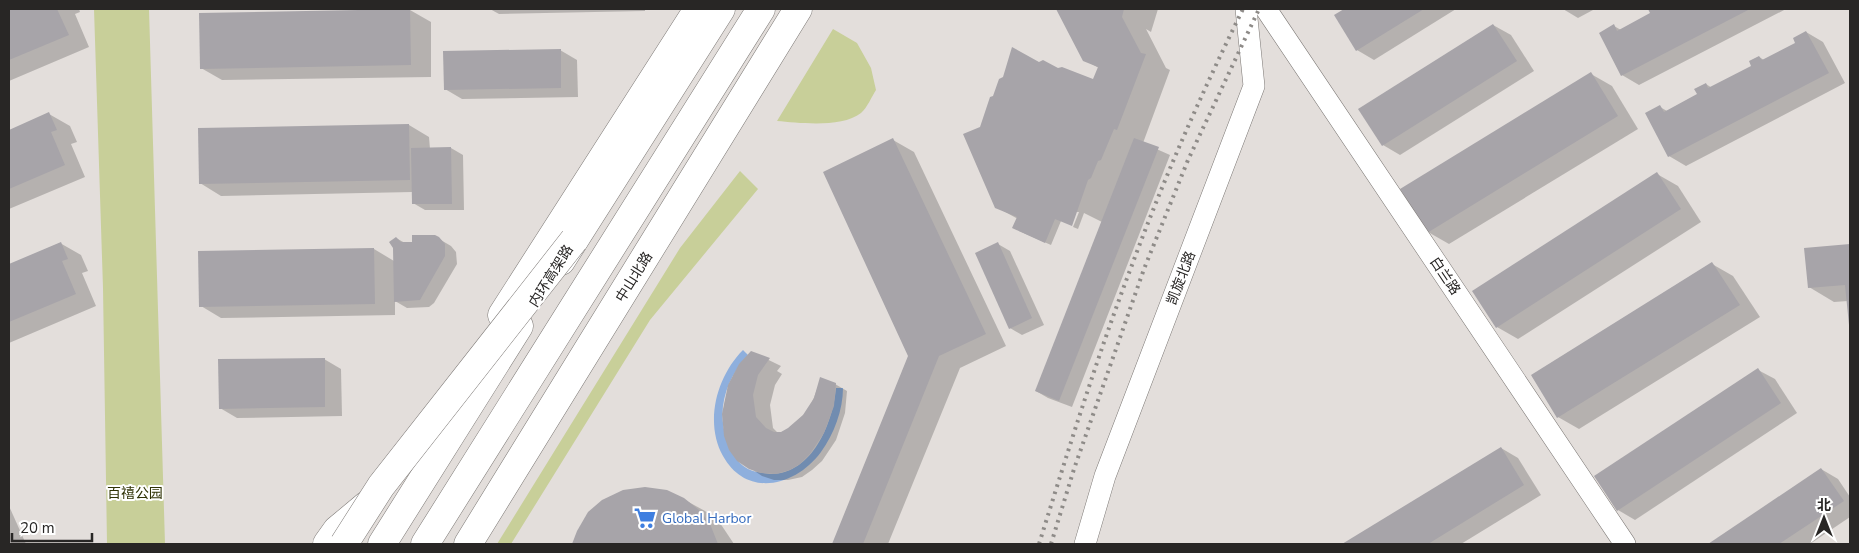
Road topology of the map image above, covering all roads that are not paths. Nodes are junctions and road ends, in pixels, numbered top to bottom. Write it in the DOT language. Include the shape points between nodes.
graph roads {
  1 [pos="698,9"];
  2 [pos="721,9"];
  3 [pos="761,9"];
  4 [pos="798,9"];
  5 [pos="1246,9"];
  6 [pos="1266,9"];
  7 [pos="574,240"];
  8 [pos="395,482"];
  9 [pos="464,483"];
  10 [pos="327,544"];
  11 [pos="344,544"];
  12 [pos="356,544"];
  13 [pos="382,544"];
  14 [pos="425,544"];
  15 [pos="437,544"];
  16 [pos="468,544"];
  17 [pos="1085,544"];
  18 [pos="1625,544"];
  1 -- 8 [label="main road"];
  2 -- 7 [label="main road, 内环高架路"];
  3 -- 9 [label="main road"];
  4 -- 16 [label="main road, 中山北路"];
  5 -- 17 [label="street, 凯旋北路" via="1254,86 1106,476"];
  6 -- 18 [label="street, 白兰路"];
  7 -- 11 [label="main road, bridge" via="381,486"];
  7 -- 13 [label="main road, 内环高架路, bridge"];
  8 -- 10 [label="main road" via="337,530"];
  8 -- 12 [label="main road"];
  9 -- 14 [label="main road"];
  9 -- 15 [label="main road"];
}
